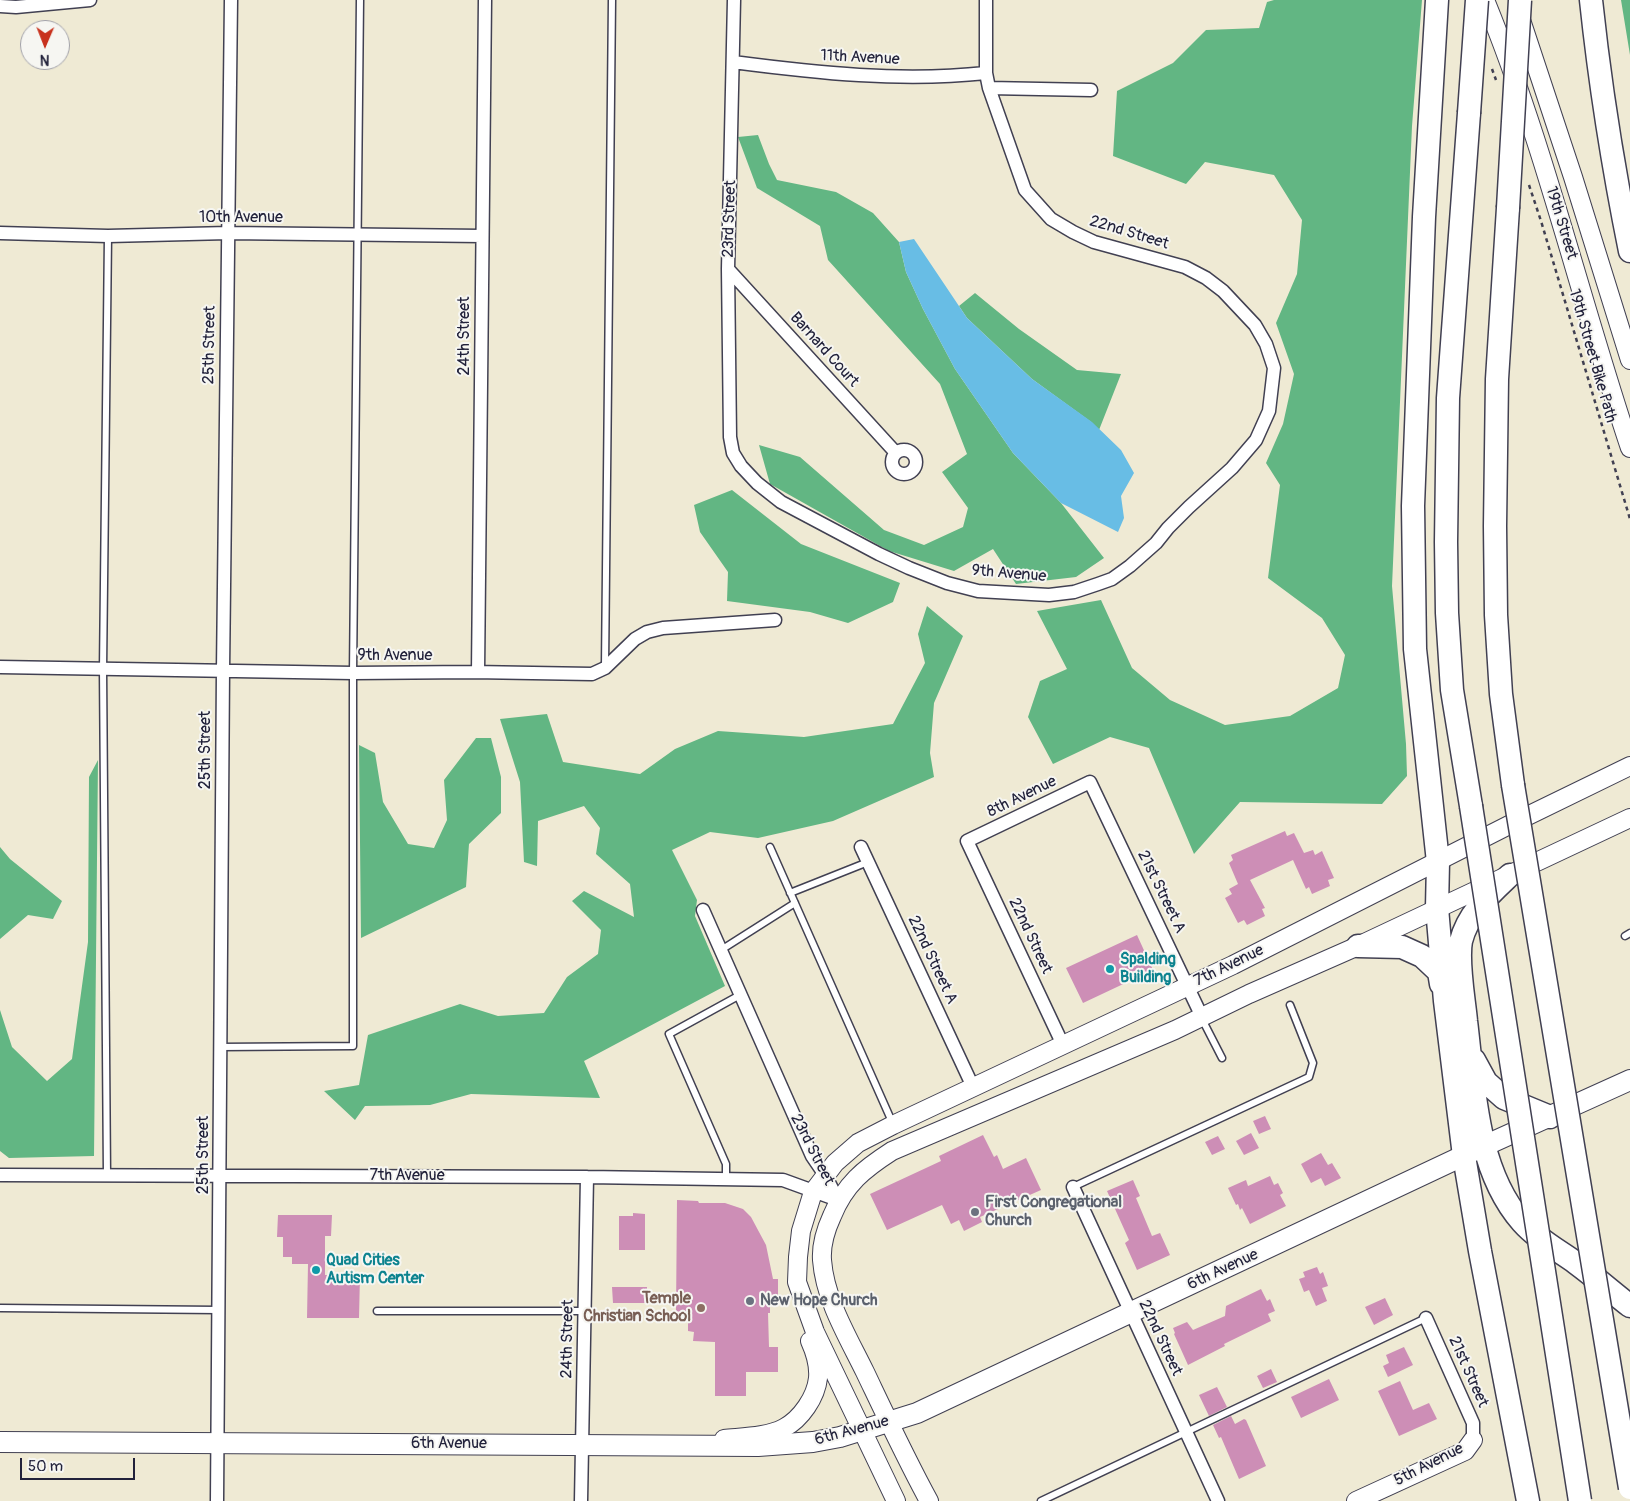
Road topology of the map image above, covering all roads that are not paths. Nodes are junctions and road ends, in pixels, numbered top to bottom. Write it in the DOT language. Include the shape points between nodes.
graph roads {
  1 [pos="90,0"];
  2 [pos="231,0"];
  3 [pos="360,0"];
  4 [pos="485,0"];
  5 [pos="612,0"];
  6 [pos="734,0"];
  7 [pos="986,0"];
  8 [pos="1437,0"];
  9 [pos="1477,0"];
  10 [pos="1485,0"];
  11 [pos="1513,0"];
  12 [pos="1520,0"];
  13 [pos="1591,0"];
  14 [pos="0,6"];
  15 [pos="733,62"];
  16 [pos="986,73"];
  17 [pos="989,88"];
  18 [pos="1091,90"];
  19 [pos="0,233"];
  20 [pos="228,233"];
  21 [pos="358,235"];
  22 [pos="108,236"];
  23 [pos="482,236"];
  24 [pos="1630,251"];
  25 [pos="728,269"];
  26 [pos="1630,360"];
  27 [pos="730,437"];
  28 [pos="1630,448"];
  29 [pos="896,454"];
  30 [pos="1232,468"];
  31 [pos="775,620"];
  32 [pos="0,667"];
  33 [pos="605,668"];
  34 [pos="103,669"];
  35 [pos="222,670"];
  36 [pos="478,672"];
  37 [pos="353,673"];
  38 [pos="1630,766"];
  39 [pos="1090,782"];
  40 [pos="1630,818"];
  41 [pos="967,841"];
  42 [pos="770,847"];
  43 [pos="861,847"];
  44 [pos="868,862"];
  45 [pos="1438,862"];
  46 [pos="1510,875"];
  47 [pos="790,893"];
  48 [pos="795,903"];
  49 [pos="1438,908"];
  50 [pos="703,910"];
  51 [pos="1358,946"];
  52 [pos="721,950"];
  53 [pos="1188,986"];
  54 [pos="740,995"];
  55 [pos="1445,1000"];
  56 [pos="1290,1006"];
  57 [pos="1202,1018"];
  58 [pos="1063,1045"];
  59 [pos="220,1047"];
  60 [pos="1470,1052"];
  61 [pos="1222,1058"];
  62 [pos="1630,1080"];
  63 [pos="973,1087"];
  64 [pos="1550,1117"];
  65 [pos="893,1125"];
  66 [pos="1484,1146"];
  67 [pos="1464,1156"];
  68 [pos="0,1175"];
  69 [pos="826,1175"];
  70 [pos="108,1176"];
  71 [pos="220,1176"];
  72 [pos="586,1177"];
  73 [pos="726,1179"];
  74 [pos="1073,1187"];
  75 [pos="813,1192"];
  76 [pos="838,1200"];
  77 [pos="797,1282"];
  78 [pos="1630,1306"];
  79 [pos="0,1308"];
  80 [pos="219,1310"];
  81 [pos="377,1311"];
  82 [pos="585,1311"];
  83 [pos="1130,1313"];
  84 [pos="1426,1318"];
  85 [pos="888,1422"];
  86 [pos="862,1430"];
  87 [pos="1186,1433"];
  88 [pos="1473,1440"];
  89 [pos="0,1442"];
  90 [pos="218,1442"];
  91 [pos="582,1445"];
  92 [pos="674,1445"];
  93 [pos="1630,1488"];
  94 [pos="217,1501"];
  95 [pos="581,1501"];
  96 [pos="896,1501"];
  97 [pos="929,1501"];
  98 [pos="1041,1501"];
  99 [pos="1218,1501"];
  100 [pos="1356,1501"];
  101 [pos="1528,1501"];
  102 [pos="1580,1501"];
  1 -- 14 [label="street"];
  2 -- 20 [label="street, 25th Street"];
  3 -- 21 [label="lane"];
  4 -- 23 [label="street, 24th Street"];
  5 -- 33 [label="lane"];
  6 -- 15 [label="street, 23rd Street"];
  7 -- 16 [label="street, 22nd Street"];
  8 -- 45 [label="highway" via="1424,217 1413,576 1414,649"];
  9 -- 102 [label="highway, bridge" via="1448,398 1446,542 1452,690"];
  10 -- 28 [label="main road, 19th Street" via="1539,150"];
  11 -- 26 [label="main road, 19th Street"];
  12 -- 93 [label="highway, bridge" via="1497,379 1496,616 1501,694 1513,785"];
  13 -- 24 [label="highway" via="1602,101"];
  15 -- 16 [label="street, 11th Avenue" via="877,77"];
  15 -- 25 [label="street, 23rd Street"];
  16 -- 17 [label="street, 22nd Street"];
  17 -- 18 [label="street"];
  17 -- 30 [label="street, 22nd Street" via="1025,190 1052,219 1094,242 1185,267 1199,274 1223,291 1255,325 1274,368 1269,412 1256,440"];
  19 -- 22 [label="street, 10th Avenue"];
  20 -- 21 [label="street, 10th Avenue"];
  20 -- 22 [label="street, 10th Avenue"];
  20 -- 35 [label="street, 25th Street"];
  21 -- 23 [label="street, 10th Avenue"];
  21 -- 37 [label="lane"];
  22 -- 34 [label="lane"];
  23 -- 36 [label="street, 24th Street"];
  25 -- 27 [label="street, 23rd Street"];
  25 -- 29 [label="street, Barnard Court"];
  27 -- 30 [label="street, 9th Avenue" via="733,453 741,466 781,502 909,568 978,591 1049,595 1074,592 1112,579 1142,557 1189,507"];
  31 -- 33 [label="street" via="647,632 626,646"];
  32 -- 34 [label="street, 9th Avenue"];
  33 -- 36 [label="street, 9th Avenue" via="592,674 574,675"];
  34 -- 35 [label="street, 9th Avenue"];
  34 -- 70 [label="lane"];
  35 -- 37 [label="street, 9th Avenue"];
  35 -- 59 [label="street, 25th Street"];
  36 -- 37 [label="street, 9th Avenue"];
  37 -- 59 [label="lane" via="353,1046"];
  38 -- 45 [label="main road, 7th Avenue"];
  39 -- 41 [label="street, 8th Avenue"];
  39 -- 53 [label="street, 21st Street A"];
  40 -- 46 [label="main road, 7th Avenue"];
  41 -- 58 [label="street, 22nd Street"];
  42 -- 47 [label="lane"];
  43 -- 44 [label="street, 22nd Street A"];
  44 -- 47 [label="lane"];
  44 -- 63 [label="street, 22nd Street A"];
  45 -- 49 [label="highway"];
  45 -- 53 [label="main road, 7th Avenue"];
  46 -- 49 [label="main road, 7th Avenue"];
  46 -- 60 [label="highway" via="1481,902 1461,942 1461,977"];
  47 -- 48 [label="lane"];
  48 -- 52 [label="lane"];
  48 -- 65 [label="lane"];
  49 -- 51 [label="main road, 7th Avenue"];
  49 -- 55 [label="highway"];
  50 -- 52 [label="street, 23rd Street"];
  51 -- 55 [label="highway" via="1402,947 1422,956 1439,972"];
  51 -- 57 [label="main road, 7th Avenue"];
  52 -- 54 [label="street, 23rd Street"];
  53 -- 57 [label="street, 21st Street A"];
  53 -- 58 [label="main road, 7th Avenue"];
  54 -- 69 [label="street, 23rd Street" via="812,1156"];
  54 -- 73 [label="lane" via="669,1034 726,1164"];
  55 -- 67 [label="highway"];
  56 -- 74 [label="lane" via="1313,1063 1309,1077"];
  57 -- 61 [label="lane"];
  57 -- 76 [label="main road, 7th Avenue" via="892,1150 868,1166"];
  58 -- 63 [label="main road, 7th Avenue"];
  59 -- 71 [label="street, 25th Street"];
  60 -- 64 [label="highway" via="1486,1082 1504,1098"];
  60 -- 66 [label="highway"];
  62 -- 64 [label="main road, 6th Avenue"];
  63 -- 65 [label="main road, 7th Avenue"];
  64 -- 66 [label="main road, 6th Avenue"];
  65 -- 69 [label="main road, 7th Avenue" via="858,1143"];
  66 -- 67 [label="main road, 6th Avenue"];
  66 -- 78 [label="highway" via="1506,1199 1522,1223"];
  67 -- 83 [label="main road, 6th Avenue"];
  67 -- 101 [label="highway"];
  68 -- 70 [label="street, 7th Avenue"];
  69 -- 75 [label="main road, 7th Avenue"];
  69 -- 76 [label="street, 23rd Street"];
  70 -- 71 [label="street, 7th Avenue"];
  71 -- 72 [label="street, 7th Avenue"];
  71 -- 80 [label="street, 25th Street"];
  72 -- 73 [label="street, 7th Avenue"];
  72 -- 82 [label="street, 24th Street"];
  73 -- 75 [label="street, 7th Avenue" via="783,1180"];
  74 -- 83 [label="street, 22nd Street"];
  75 -- 76 [label="street, 7th Avenue"];
  75 -- 77 [label="main road, 23rd Street" via="801,1231"];
  76 -- 85 [label="main road, 23rd Street" via="825,1233 824,1275 842,1326"];
  77 -- 86 [label="main road, 23rd Street" via="815,1332"];
  77 -- 92 [label="main road" via="801,1316 814,1350 818,1378 807,1406 784,1428 768,1434"];
  79 -- 80 [label="lane"];
  80 -- 90 [label="street, 25th Street"];
  81 -- 82 [label="lane"];
  82 -- 91 [label="street, 24th Street"];
  83 -- 85 [label="main road, 6th Avenue" via="916,1413"];
  83 -- 87 [label="street, 22nd Street"];
  84 -- 87 [label="lane"];
  84 -- 88 [label="street, 21st Street" via="1473,1423"];
  85 -- 86 [label="main road, 6th Avenue"];
  85 -- 97 [label="main road, 23rd Street"];
  86 -- 92 [label="main road, 6th Avenue" via="840,1437 785,1444"];
  86 -- 96 [label="main road, 23rd Street"];
  87 -- 98 [label="lane"];
  87 -- 99 [label="street, 22nd Street"];
  88 -- 100 [label="main road, 5th Avenue" via="1464,1451"];
  89 -- 90 [label="main road, 6th Avenue"];
  90 -- 91 [label="main road, 6th Avenue"];
  90 -- 94 [label="street, 25th Street"];
  91 -- 92 [label="main road, 6th Avenue"];
  91 -- 95 [label="street, 24th Street"];
}
